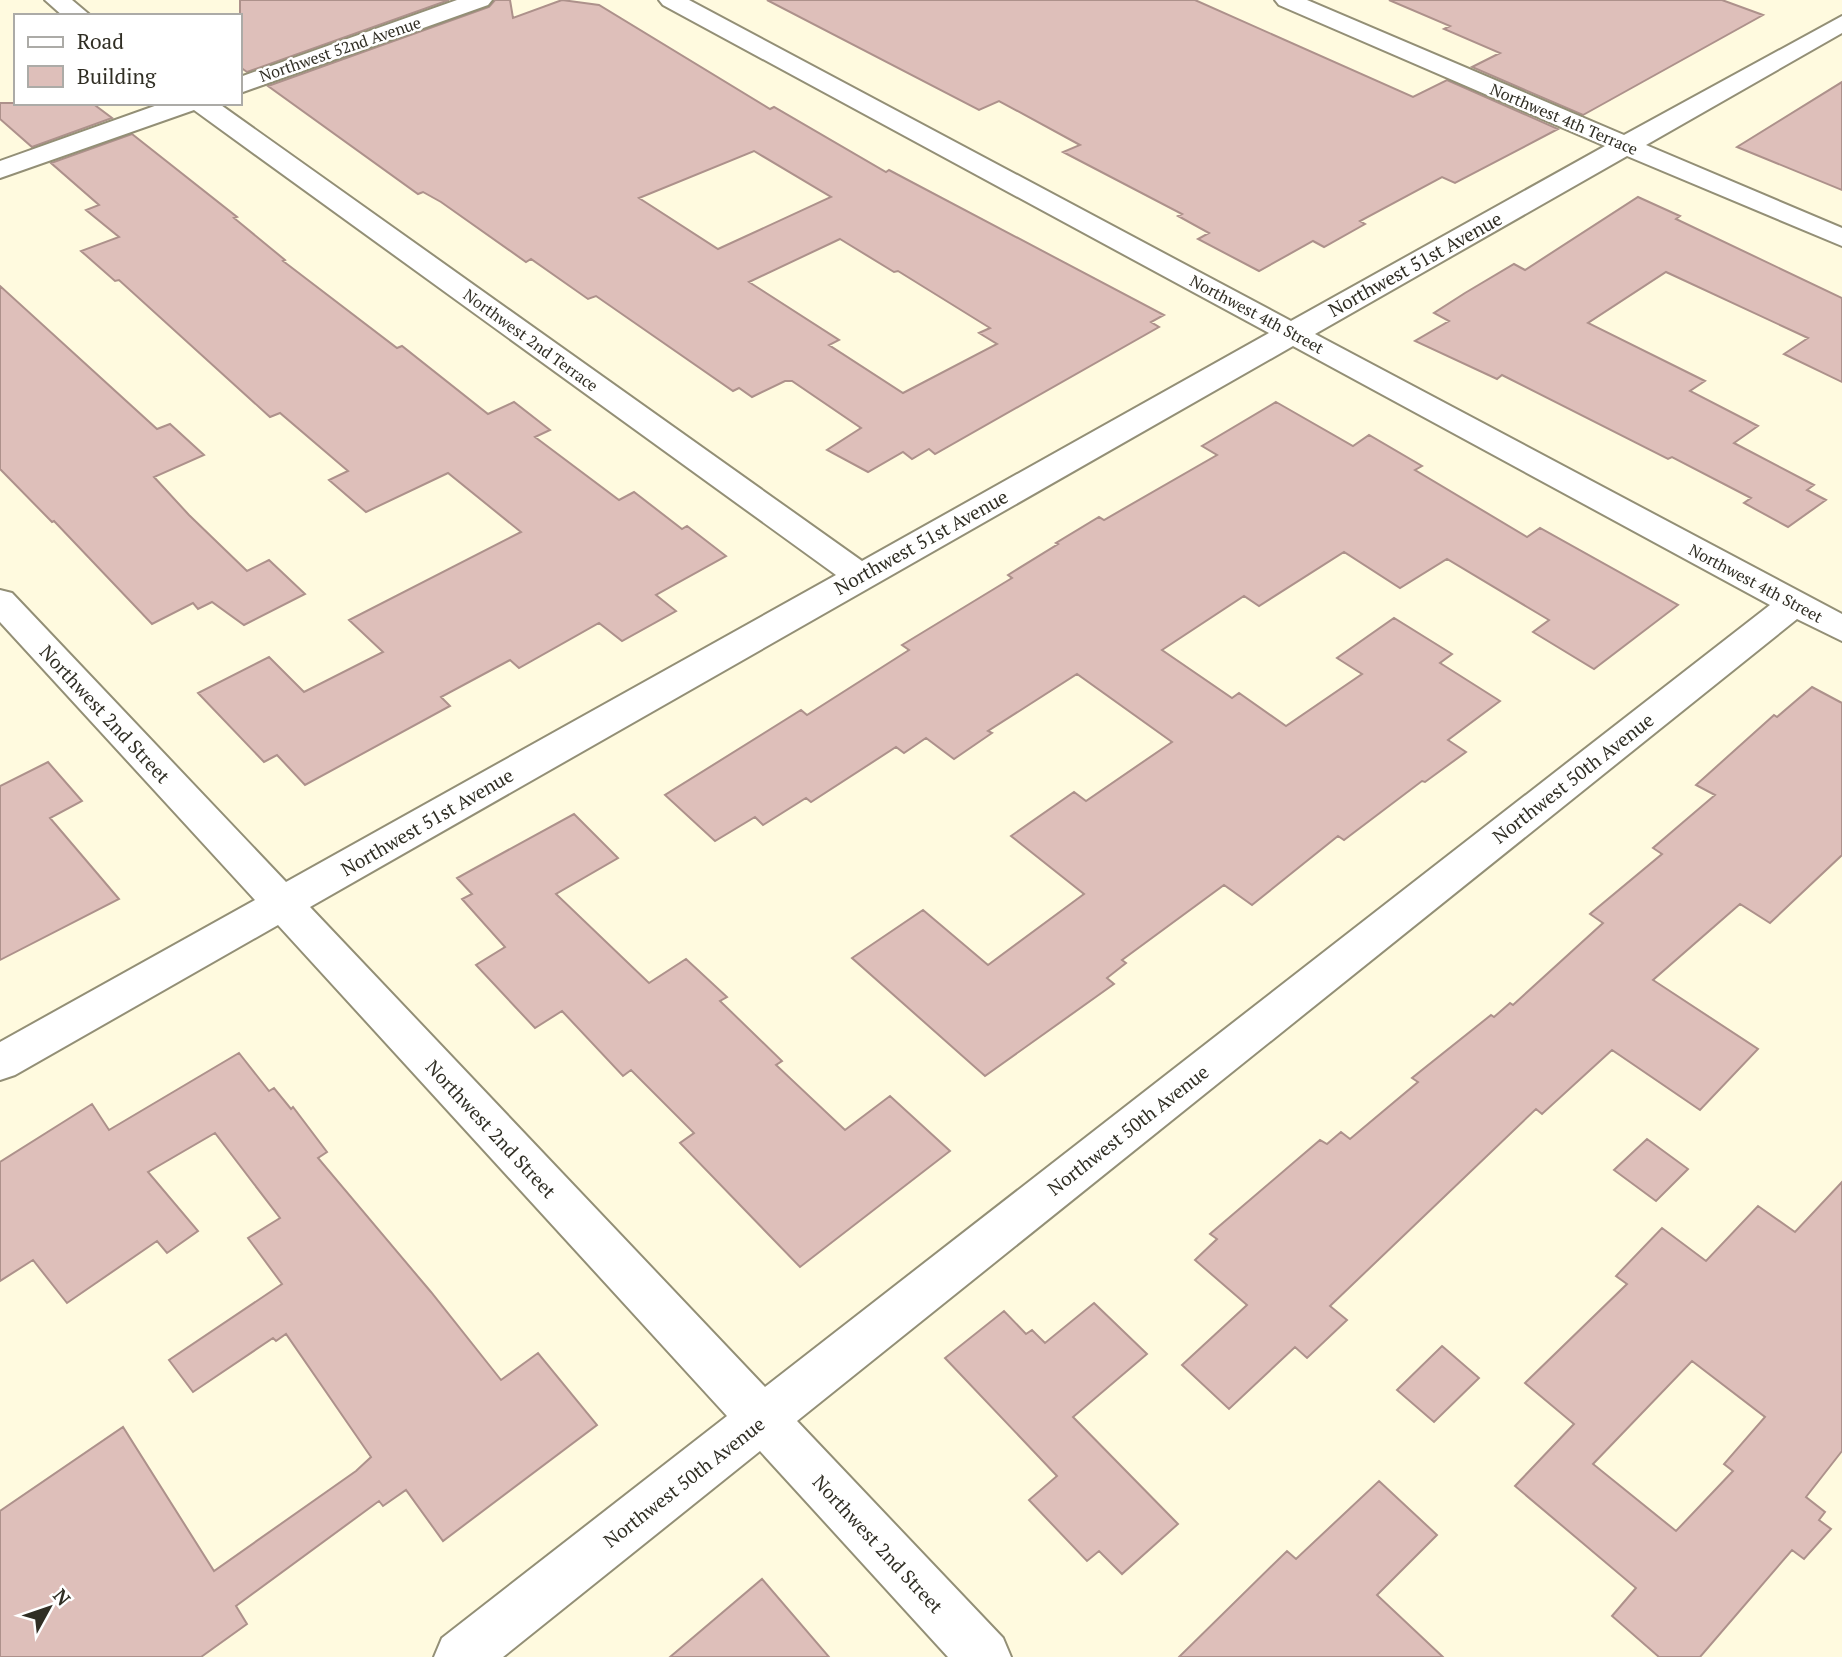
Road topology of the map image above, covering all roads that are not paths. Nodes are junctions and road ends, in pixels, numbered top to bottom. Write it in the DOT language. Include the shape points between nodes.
graph roads {
  1 [pos="57,0"];
  2 [pos="480,0"];
  3 [pos="671,0"];
  4 [pos="1287,0"];
  5 [pos="76,14"];
  6 [pos="1842,23"];
  7 [pos="242,84"];
  8 [pos="182,105"];
  9 [pos="204,105"];
  10 [pos="1626,145"];
  11 [pos="0,170"];
  12 [pos="1842,239"];
  13 [pos="1292,333"];
  14 [pos="860,576"];
  15 [pos="0,601"];
  16 [pos="1795,603"];
  17 [pos="1842,629"];
  18 [pos="282,904"];
  19 [pos="0,1063"];
  20 [pos="763,1420"];
  21 [pos="461,1657"];
  22 [pos="984,1657"];
  1 -- 5 [label="street"];
  2 -- 7 [label="street, Northwest 52nd Avenue"];
  3 -- 13 [label="street, Northwest 4th Street"];
  4 -- 10 [label="street, Northwest 4th Terrace"];
  6 -- 10 [label="street, Northwest 51st Avenue"];
  8 -- 11 [label="street"];
  9 -- 14 [label="street, Northwest 2nd Terrace"];
  10 -- 12 [label="street, Northwest 4th Terrace"];
  10 -- 13 [label="street, Northwest 51st Avenue"];
  13 -- 14 [label="street, Northwest 51st Avenue"];
  13 -- 16 [label="street, Northwest 4th Street"];
  14 -- 18 [label="street, Northwest 51st Avenue"];
  15 -- 18 [label="street, Northwest 2nd Street"];
  16 -- 17 [label="street, Northwest 4th Street"];
  16 -- 20 [label="street, Northwest 50th Avenue"];
  18 -- 19 [label="street, Northwest 51st Avenue"];
  18 -- 20 [label="street, Northwest 2nd Street"];
  20 -- 21 [label="street, Northwest 50th Avenue"];
  20 -- 22 [label="street, Northwest 2nd Street"];
}
